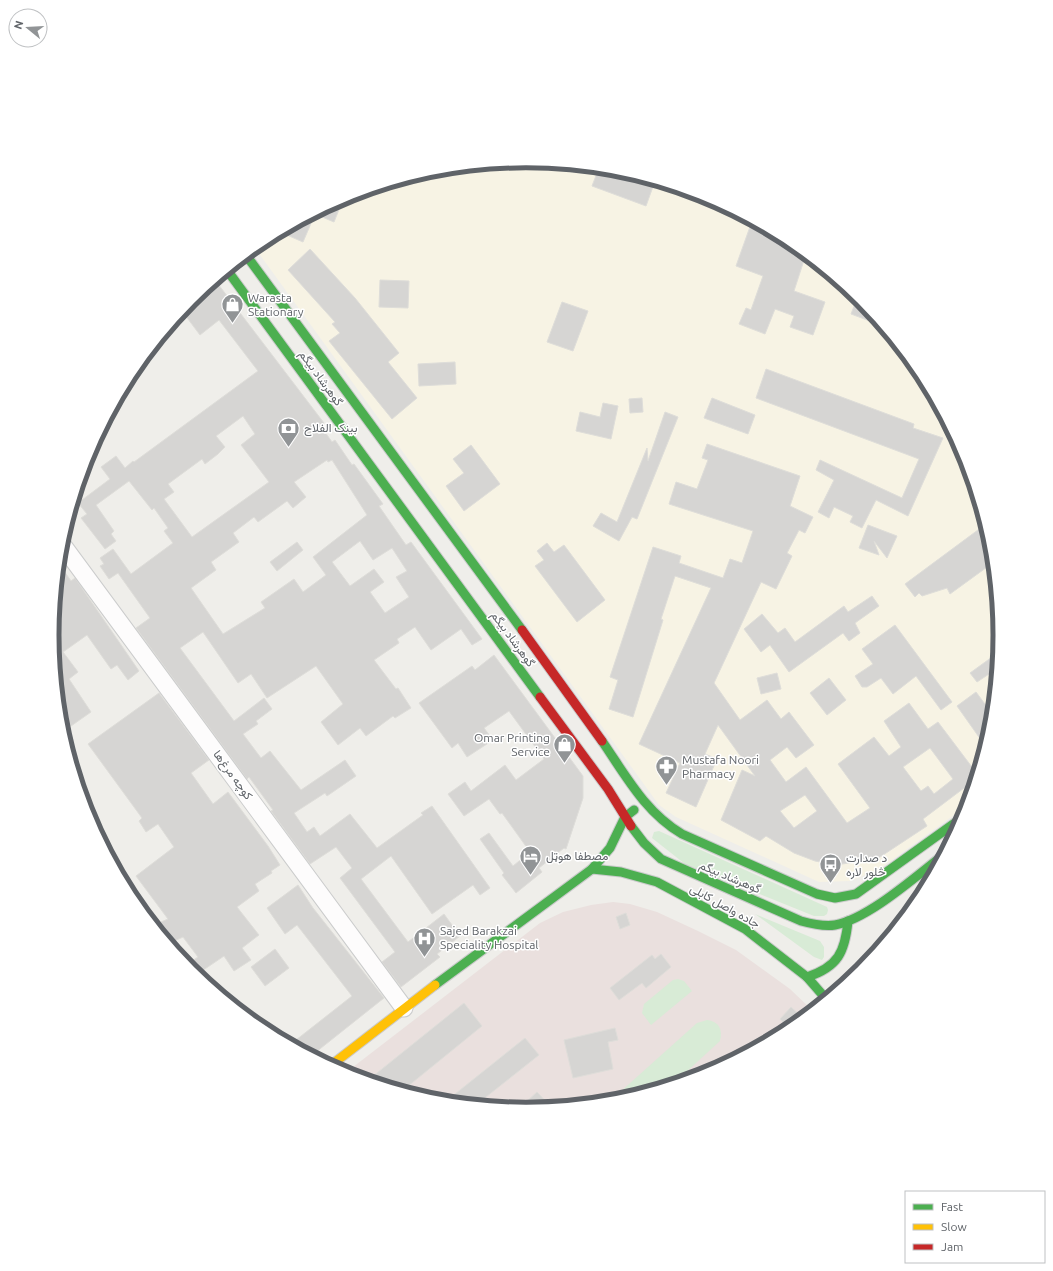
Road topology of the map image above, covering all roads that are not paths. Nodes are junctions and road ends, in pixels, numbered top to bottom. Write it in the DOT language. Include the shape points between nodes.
graph roads {
  1 [pos="249,260"];
  2 [pos="230,274"];
  3 [pos="67,551"];
  4 [pos="644,803"];
  5 [pos="625,817"];
  6 [pos="954,824"];
  7 [pos="631,829"];
  8 [pos="640,854"];
  9 [pos="936,861"];
  10 [pos="592,869"];
  11 [pos="650,871"];
  12 [pos="657,882"];
  13 [pos="848,921"];
  14 [pos="807,977"];
  15 [pos="824,996"];
  16 [pos="404,1008"];
  17 [pos="336,1062"];
  1 -- 4 [label="main road, گوهرشاد بیگم" via="574,700"];
  2 -- 5 [label="main road, گوهرشاد بیگم" via="608,789"];
  3 -- 16 [label="street, کوچه مرغ‌ها"];
  4 -- 5 [label="main road"];
  4 -- 6 [label="main road, گوهرشاد بیگم" via="665,824 682,834 816,894 835,898 856,894"];
  5 -- 7 [label="main road, گوهرشاد بیگم"];
  5 -- 10 [label="main road" via="610,848"];
  7 -- 8 [label="main road"];
  7 -- 13 [label="main road, گوهرشاد بیگم" via="645,846 672,866 802,922 834,925"];
  9 -- 13 [label="main road, گوهرشاد بیگم" via="884,899"];
  10 -- 12 [label="main road, جاده واصل کابلی" via="621,872"];
  10 -- 16 [label="main road"];
  11 -- 12 [label="main road"];
  12 -- 14 [label="main road, جاده واصل کابلی" via="746,929"];
  13 -- 14 [label="main road" via="846,939 840,956 831,967"];
  14 -- 15 [label="main road, جاده واصل کابلی"];
  16 -- 17 [label="main road"];
}
